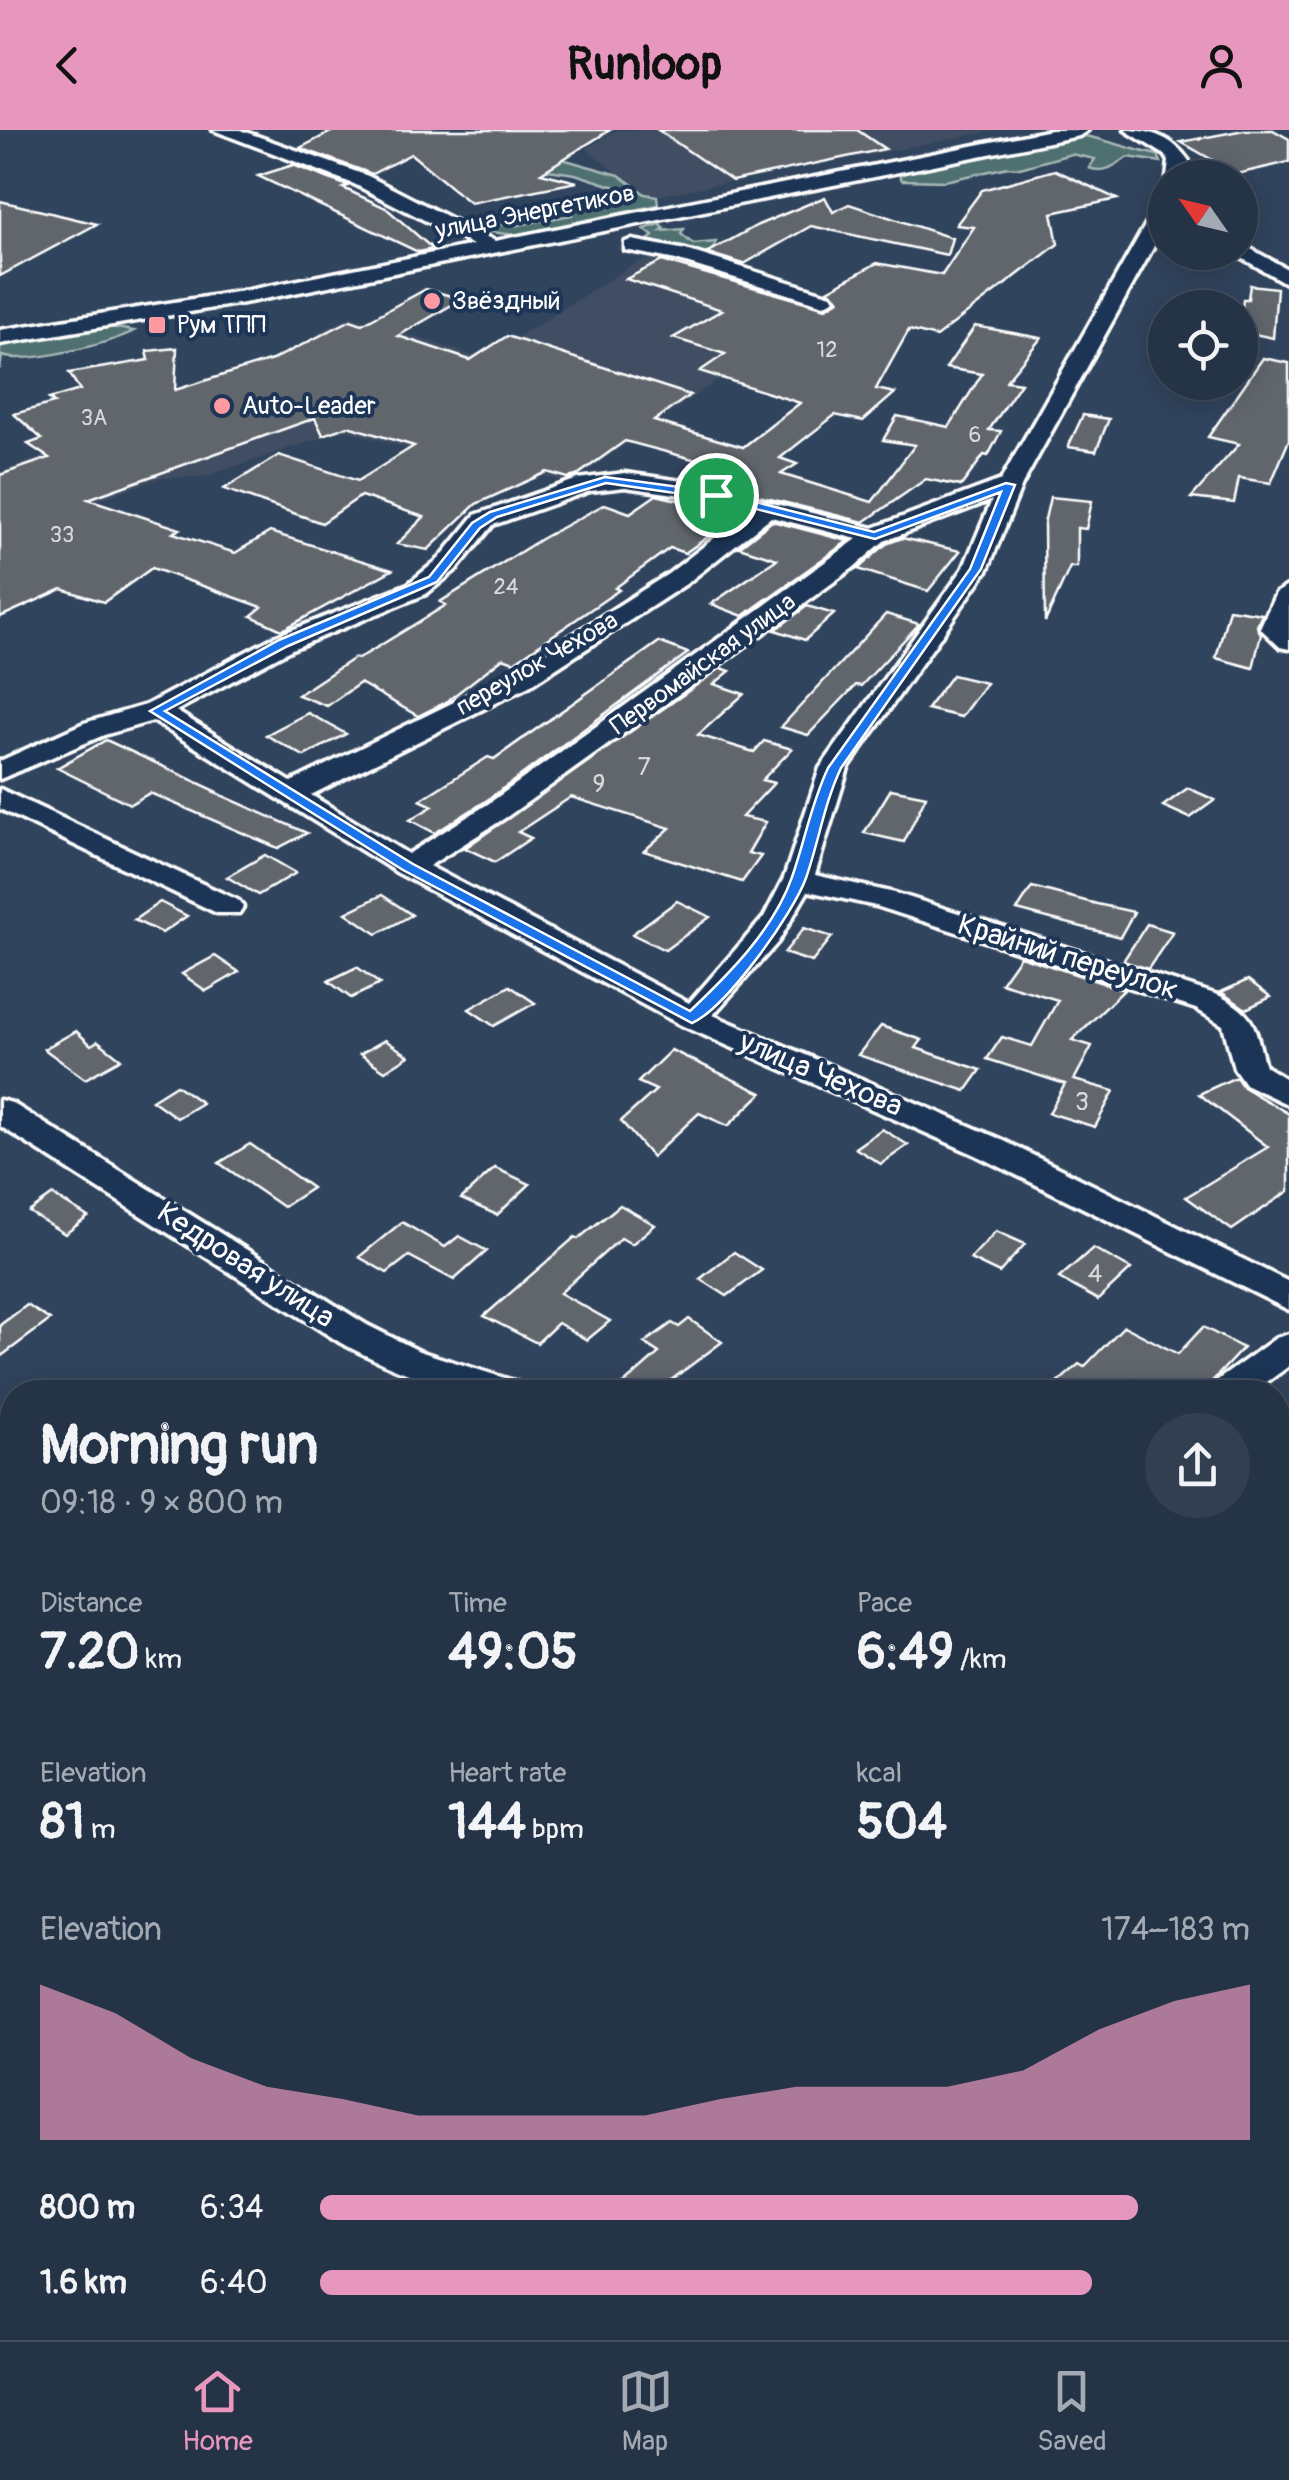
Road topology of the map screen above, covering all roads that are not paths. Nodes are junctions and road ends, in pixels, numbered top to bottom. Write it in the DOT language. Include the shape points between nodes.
graph roads {
  1 [pos="222,130"];
  2 [pos="1079,130"];
  3 [pos="1134,130"];
  4 [pos="1178,160"];
  5 [pos="605,226"];
  6 [pos="1148,238"];
  7 [pos="632,246"];
  8 [pos="494,248"];
  9 [pos="1279,264"];
  10 [pos="660,267"];
  11 [pos="1289,279"];
  12 [pos="824,299"];
  13 [pos="0,337"];
  14 [pos="1010,485"];
  15 [pos="766,510"];
  16 [pos="875,536"];
  17 [pos="1289,593"];
  18 [pos="1289,642"];
  19 [pos="156,711"];
  20 [pos="0,771"];
  21 [pos="292,794"];
  22 [pos="0,798"];
  23 [pos="408,867"];
  24 [pos="798,880"];
  25 [pos="228,907"];
  26 [pos="692,1018"];
  27 [pos="1289,1094"];
  28 [pos="0,1111"];
  29 [pos="1289,1297"];
  30 [pos="1289,1347"];
  31 [pos="467,1380"];
  32 [pos="1244,1380"];
  1 -- 8 [label="street" via="360,180"];
  2 -- 5 [label="street, улица Энергетиков"];
  3 -- 4 [label="street"];
  5 -- 7 [label="street"];
  5 -- 8 [label="street, улица Энергетиков"];
  6 -- 14 [label="street"];
  7 -- 10 [label="street"];
  7 -- 12 [label="street"];
  8 -- 13 [label="street, улица Энергетиков"];
  9 -- 11 [label="street"];
  14 -- 16 [label="street, Первомайская улица"];
  14 -- 24 [label="street" via="976,569 834,768"];
  15 -- 16 [label="street"];
  15 -- 19 [label="street" via="625,480 549,496 484,520 448,564 417,588 284,643"];
  15 -- 21 [label="street, переулок Чехова" via="677,578 520,680"];
  16 -- 23 [label="street, Первомайская улица" via="651,702"];
  17 -- 18 [label="street" via="1273,628"];
  19 -- 20 [label="street" via="94,728"];
  19 -- 21 [label="street, улица Чехова"];
  21 -- 23 [label="street, улица Чехова"];
  22 -- 25 [label="street"];
  23 -- 26 [label="street, улица Чехова"];
  24 -- 26 [label="street" via="773,926"];
  24 -- 27 [label="street, Крайний переулок" via="884,900 1207,1002 1234,1017 1252,1074"];
  26 -- 29 [label="street, улица Чехова" via="937,1124"];
  28 -- 31 [label="street, Кедровая улица" via="354,1334"];
  30 -- 32 [label="street"];
}
